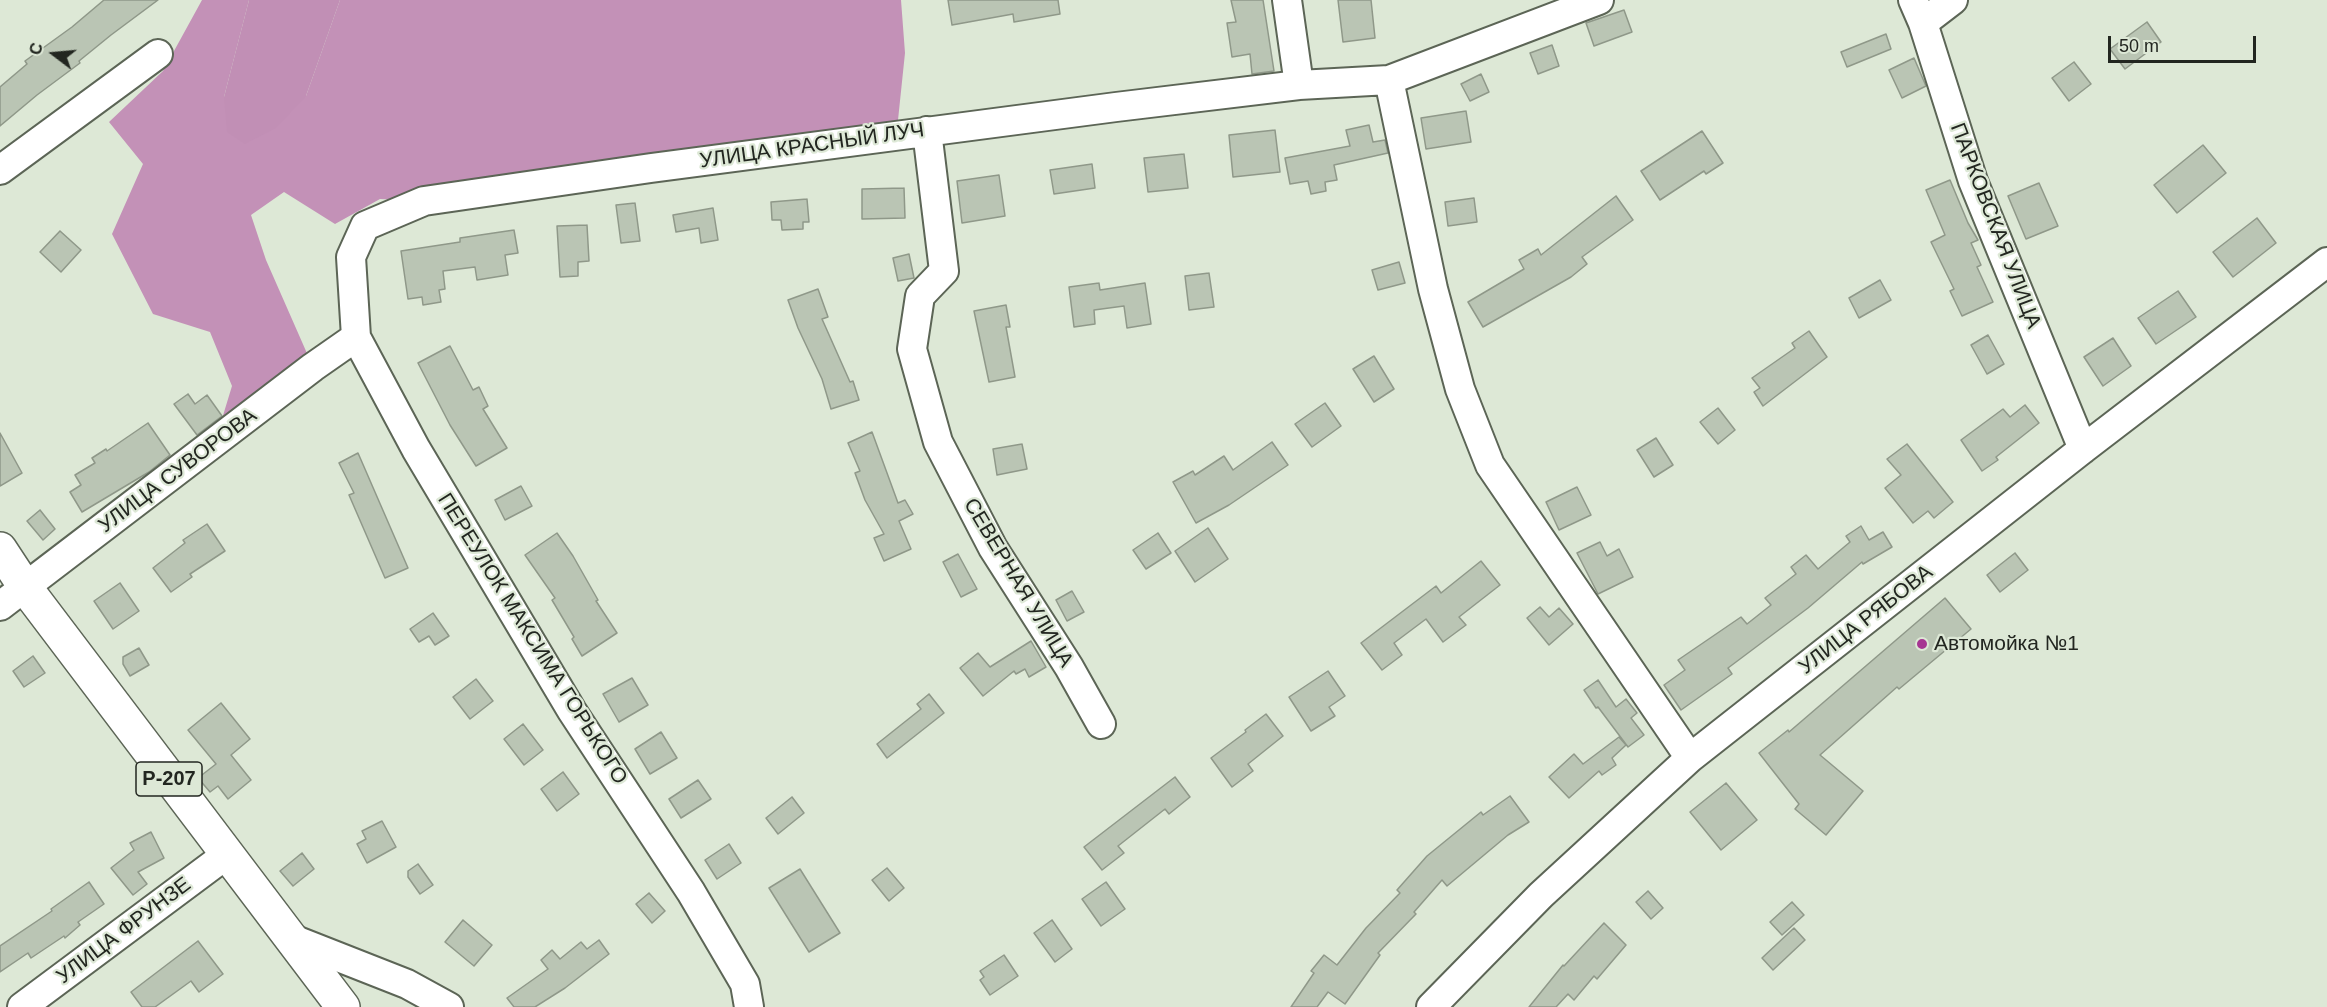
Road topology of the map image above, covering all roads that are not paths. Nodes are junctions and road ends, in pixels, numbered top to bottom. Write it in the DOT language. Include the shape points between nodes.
graph roads {
  1 [pos="1287,0"];
  2 [pos="1599,0"];
  3 [pos="1953,0"];
  4 [pos="1918,11"];
  5 [pos="158,54"];
  6 [pos="1389,80"];
  7 [pos="1299,86"];
  8 [pos="927,131"];
  9 [pos="0,170"];
  10 [pos="351,257"];
  11 [pos="2327,262"];
  12 [pos="356,337"];
  13 [pos="2083,449"];
  14 [pos="0,549"];
  15 [pos="13,596"];
  16 [pos="1101,724"];
  17 [pos="1690,758"];
  18 [pos="226,855"];
  19 [pos="290,938"];
  20 [pos="22,1007"];
  21 [pos="343,1007"];
  22 [pos="449,1007"];
  23 [pos="749,1007"];
  24 [pos="1431,1007"];
  1 -- 7 [label="street"];
  2 -- 6 [label="street, УЛИЦА КРАСНЫЙ ЛУЧ"];
  3 -- 4 [label="street"];
  4 -- 13 [label="street, ПАРКОВСКАЯ УЛИЦА" via="1973,181"];
  5 -- 9 [label="street"];
  6 -- 7 [label="street, УЛИЦА КРАСНЫЙ ЛУЧ"];
  6 -- 17 [label="street" via="1433,289 1460,388 1490,465"];
  7 -- 8 [label="street, УЛИЦА КРАСНЫЙ ЛУЧ"];
  8 -- 10 [label="street, УЛИЦА КРАСНЫЙ ЛУЧ" via="424,201 365,226"];
  8 -- 16 [label="street, СЕВЕРНАЯ УЛИЦА" via="944,271 920,296 912,348 938,442 993,548"];
  10 -- 12 [label="street, ПЕРЕУЛОК МАКСИМА ГОРЬКОГО"];
  11 -- 13 [label="street, УЛИЦА РЯБОВА"];
  12 -- 15 [label="street, УЛИЦА СУВОРОВА"];
  12 -- 23 [label="street, ПЕРЕУЛОК МАКСИМА ГОРЬКОГО" via="416,449 572,711 691,892 745,984"];
  13 -- 17 [label="street, УЛИЦА РЯБОВА"];
  14 -- 15 [label="main road, Р-207"];
  15 -- 18 [label="main road, Р-207"];
  17 -- 24 [label="street, УЛИЦА РЯБОВА" via="1541,895"];
  18 -- 19 [label="main road, Р-207"];
  18 -- 20 [label="street, УЛИЦА ФРУНЗЕ"];
  19 -- 21 [label="main road, Р-207"];
  19 -- 22 [label="street" via="407,984"];
}
